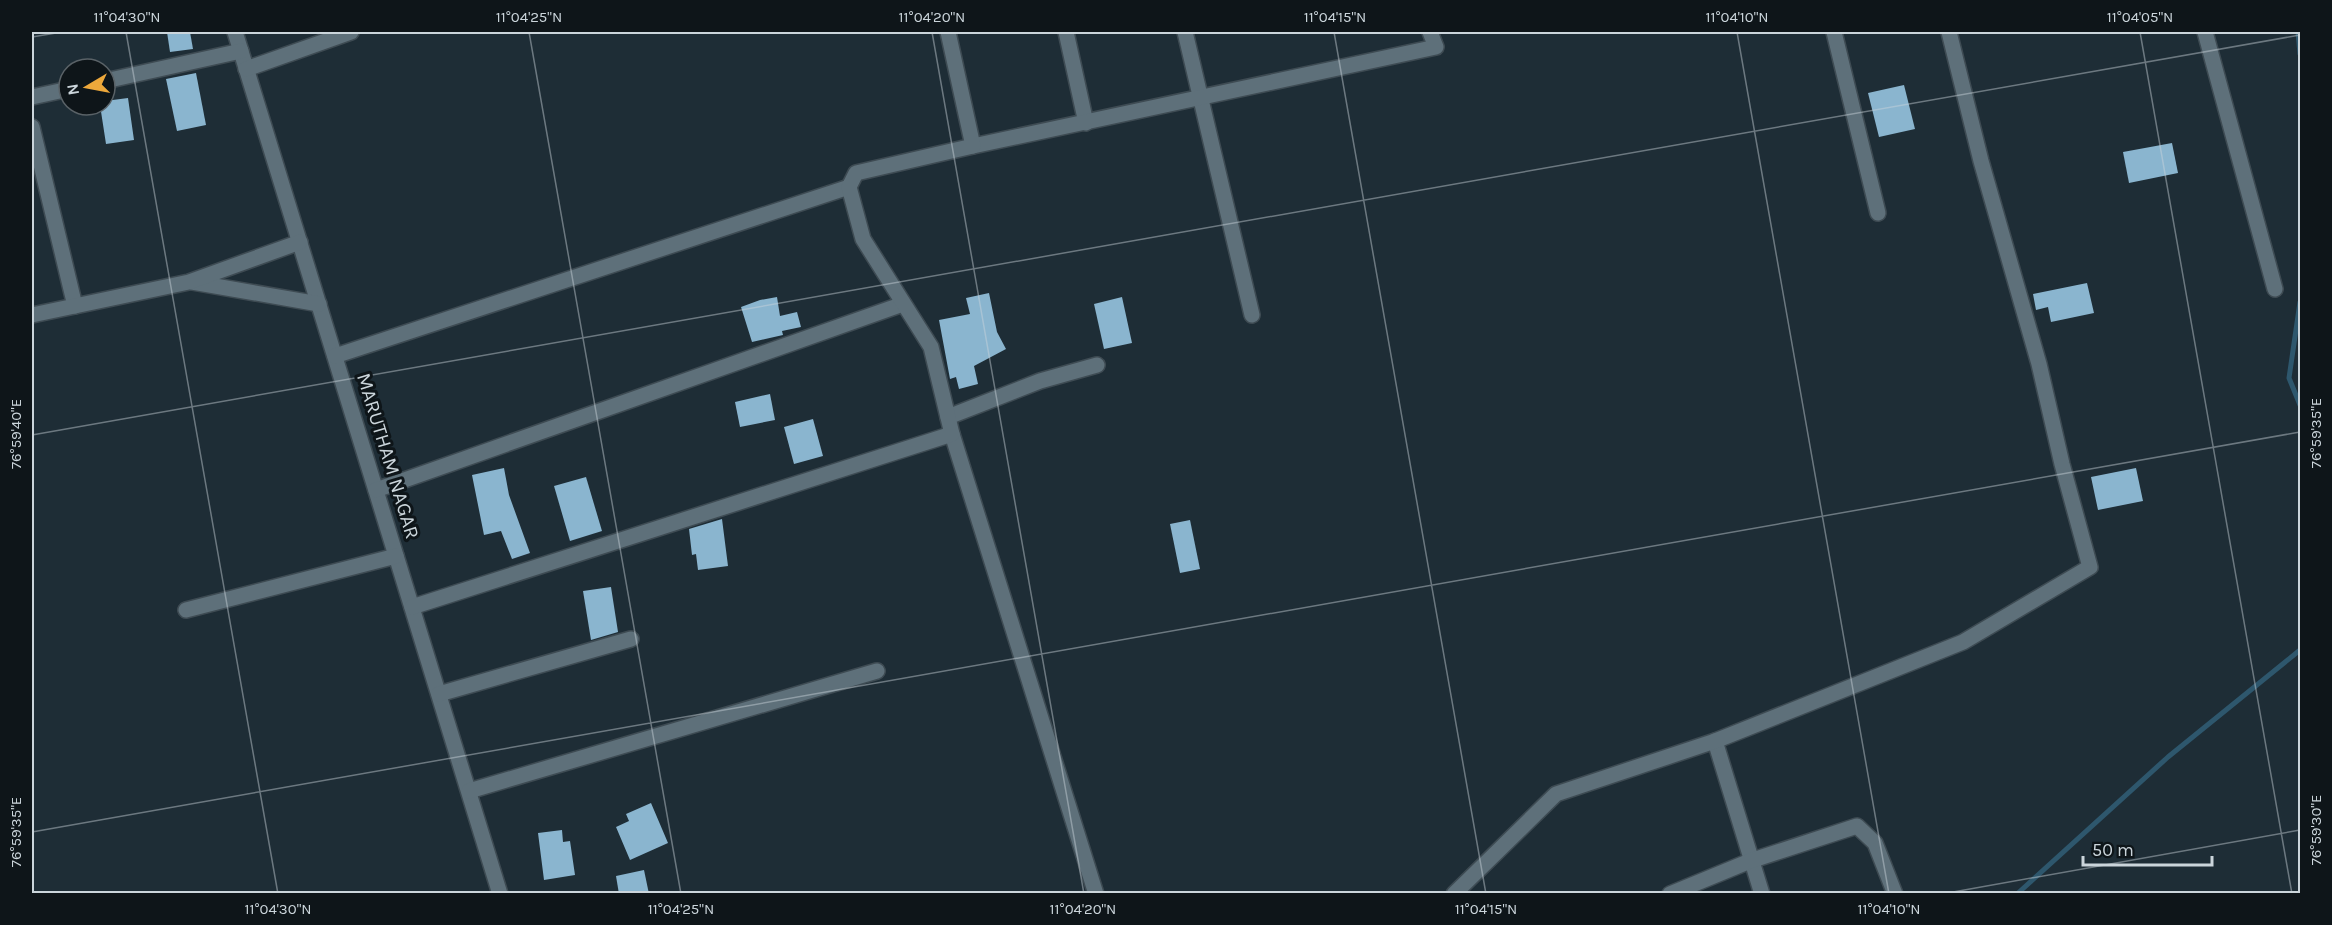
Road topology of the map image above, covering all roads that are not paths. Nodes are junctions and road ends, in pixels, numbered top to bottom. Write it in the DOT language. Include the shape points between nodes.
graph roads {
  1 [pos="235,32"];
  2 [pos="351,32"];
  3 [pos="948,32"];
  4 [pos="1066,32"];
  5 [pos="1185,32"];
  6 [pos="1430,32"];
  7 [pos="1834,32"];
  8 [pos="1949,32"];
  9 [pos="2205,32"];
  10 [pos="241,51"];
  11 [pos="246,69"];
  12 [pos="117,78"];
  13 [pos="57,92"];
  14 [pos="32,97"];
  15 [pos="1200,97"];
  16 [pos="1086,123"];
  17 [pos="32,127"];
  18 [pos="973,146"];
  19 [pos="849,187"];
  20 [pos="1878,213"];
  21 [pos="300,242"];
  22 [pos="189,282"];
  23 [pos="2274,289"];
  24 [pos="319,304"];
  25 [pos="903,304"];
  26 [pos="75,306"];
  27 [pos="32,315"];
  28 [pos="1252,315"];
  29 [pos="335,356"];
  30 [pos="1097,365"];
  31 [pos="948,417"];
  32 [pos="952,434"];
  33 [pos="376,490"];
  34 [pos="396,556"];
  35 [pos="412,607"];
  36 [pos="186,610"];
  37 [pos="631,639"];
  38 [pos="878,671"];
  39 [pos="439,694"];
  40 [pos="1715,741"];
  41 [pos="469,790"];
  42 [pos="1750,861"];
  43 [pos="500,894"];
  44 [pos="1096,894"];
  45 [pos="1454,894"];
  46 [pos="1670,894"];
  47 [pos="1762,894"];
  48 [pos="1895,894"];
  1 -- 10 [label="street, MARUTHAM NAGAR"];
  2 -- 11 [label="street"];
  3 -- 18 [label="street"];
  4 -- 16 [label="street"];
  5 -- 15 [label="street"];
  6 -- 15 [label="street" via="1436,47"];
  7 -- 20 [label="street"];
  8 -- 40 [label="street" via="2090,567 1963,642"];
  9 -- 23 [label="street"];
  10 -- 11 [label="street, MARUTHAM NAGAR"];
  10 -- 12 [label="street"];
  11 -- 21 [label="street, MARUTHAM NAGAR"];
  13 -- 14 [label="street"];
  15 -- 16 [label="street"];
  15 -- 28 [label="street"];
  16 -- 18 [label="street"];
  17 -- 26 [label="street"];
  18 -- 19 [label="street" via="856,173"];
  19 -- 25 [label="street" via="863,239"];
  19 -- 29 [label="street"];
  21 -- 22 [label="street"];
  21 -- 24 [label="street, MARUTHAM NAGAR"];
  22 -- 24 [label="street"];
  22 -- 26 [label="street"];
  24 -- 29 [label="street, MARUTHAM NAGAR"];
  25 -- 31 [label="street" via="931,347"];
  25 -- 33 [label="street"];
  26 -- 27 [label="street"];
  29 -- 33 [label="street, MARUTHAM NAGAR"];
  30 -- 31 [label="street" via="1040,381"];
  31 -- 32 [label="street"];
  32 -- 35 [label="street"];
  32 -- 44 [label="street"];
  33 -- 34 [label="street, MARUTHAM NAGAR"];
  34 -- 35 [label="street, MARUTHAM NAGAR"];
  34 -- 36 [label="street"];
  35 -- 39 [label="street, MARUTHAM NAGAR"];
  37 -- 39 [label="street"];
  38 -- 41 [label="street"];
  39 -- 41 [label="street, MARUTHAM NAGAR"];
  40 -- 42 [label="street"];
  40 -- 45 [label="street" via="1556,794"];
  41 -- 43 [label="street, MARUTHAM NAGAR"];
  42 -- 46 [label="street"];
  42 -- 47 [label="street"];
  42 -- 48 [label="street" via="1857,826 1875,843"];
}
